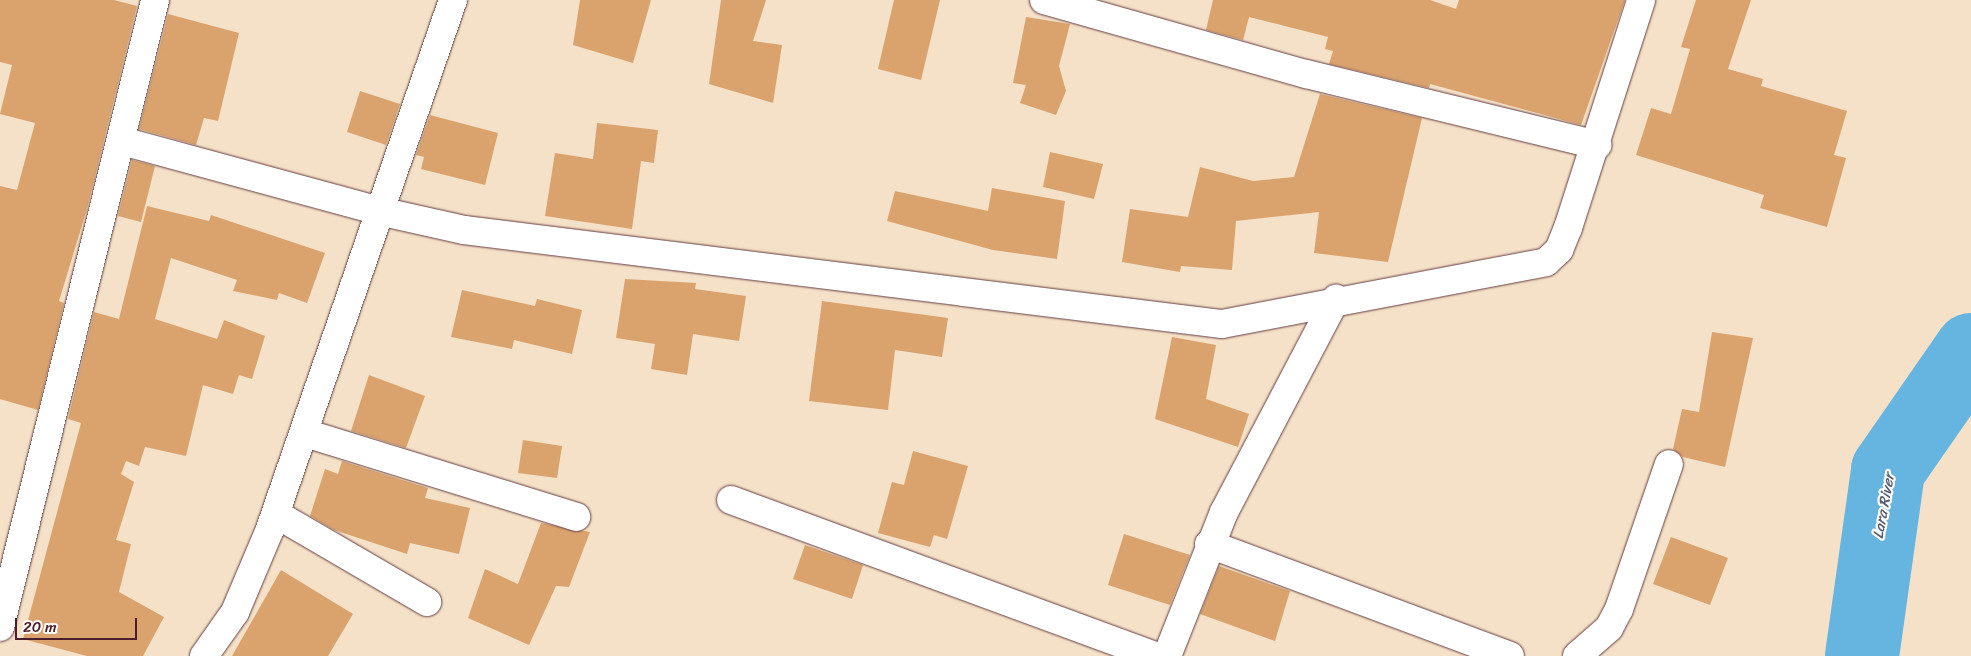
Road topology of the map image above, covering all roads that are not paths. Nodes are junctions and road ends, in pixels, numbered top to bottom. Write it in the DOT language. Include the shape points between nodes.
graph roads {
  1 [pos="154,0"];
  2 [pos="453,0"];
  3 [pos="1044,0"];
  4 [pos="1641,0"];
  5 [pos="122,141"];
  6 [pos="1597,145"];
  7 [pos="379,211"];
  8 [pos="1336,299"];
  9 [pos="305,433"];
  10 [pos="1669,464"];
  11 [pos="731,500"];
  12 [pos="276,514"];
  13 [pos="576,517"];
  14 [pos="1209,544"];
  15 [pos="427,602"];
  16 [pos="0,627"];
  17 [pos="204,656"];
  18 [pos="1155,656"];
  19 [pos="1167,656"];
  20 [pos="1510,656"];
  21 [pos="1578,656"];
  1 -- 5 [label="street"];
  2 -- 7 [label="street"];
  3 -- 6 [label="street" via="1306,74"];
  4 -- 6 [label="street"];
  5 -- 7 [label="street"];
  5 -- 16 [label="street"];
  6 -- 8 [label="street" via="1559,250 1546,262"];
  7 -- 8 [label="street" via="464,230 1188,322 1244,321"];
  7 -- 9 [label="street"];
  8 -- 14 [label="street"];
  9 -- 12 [label="street"];
  9 -- 13 [label="street"];
  10 -- 21 [label="street" via="1619,609 1609,628"];
  11 -- 18 [label="street"];
  12 -- 15 [label="street"];
  12 -- 17 [label="street" via="236,612"];
  14 -- 19 [label="street"];
  14 -- 20 [label="street"];
}
